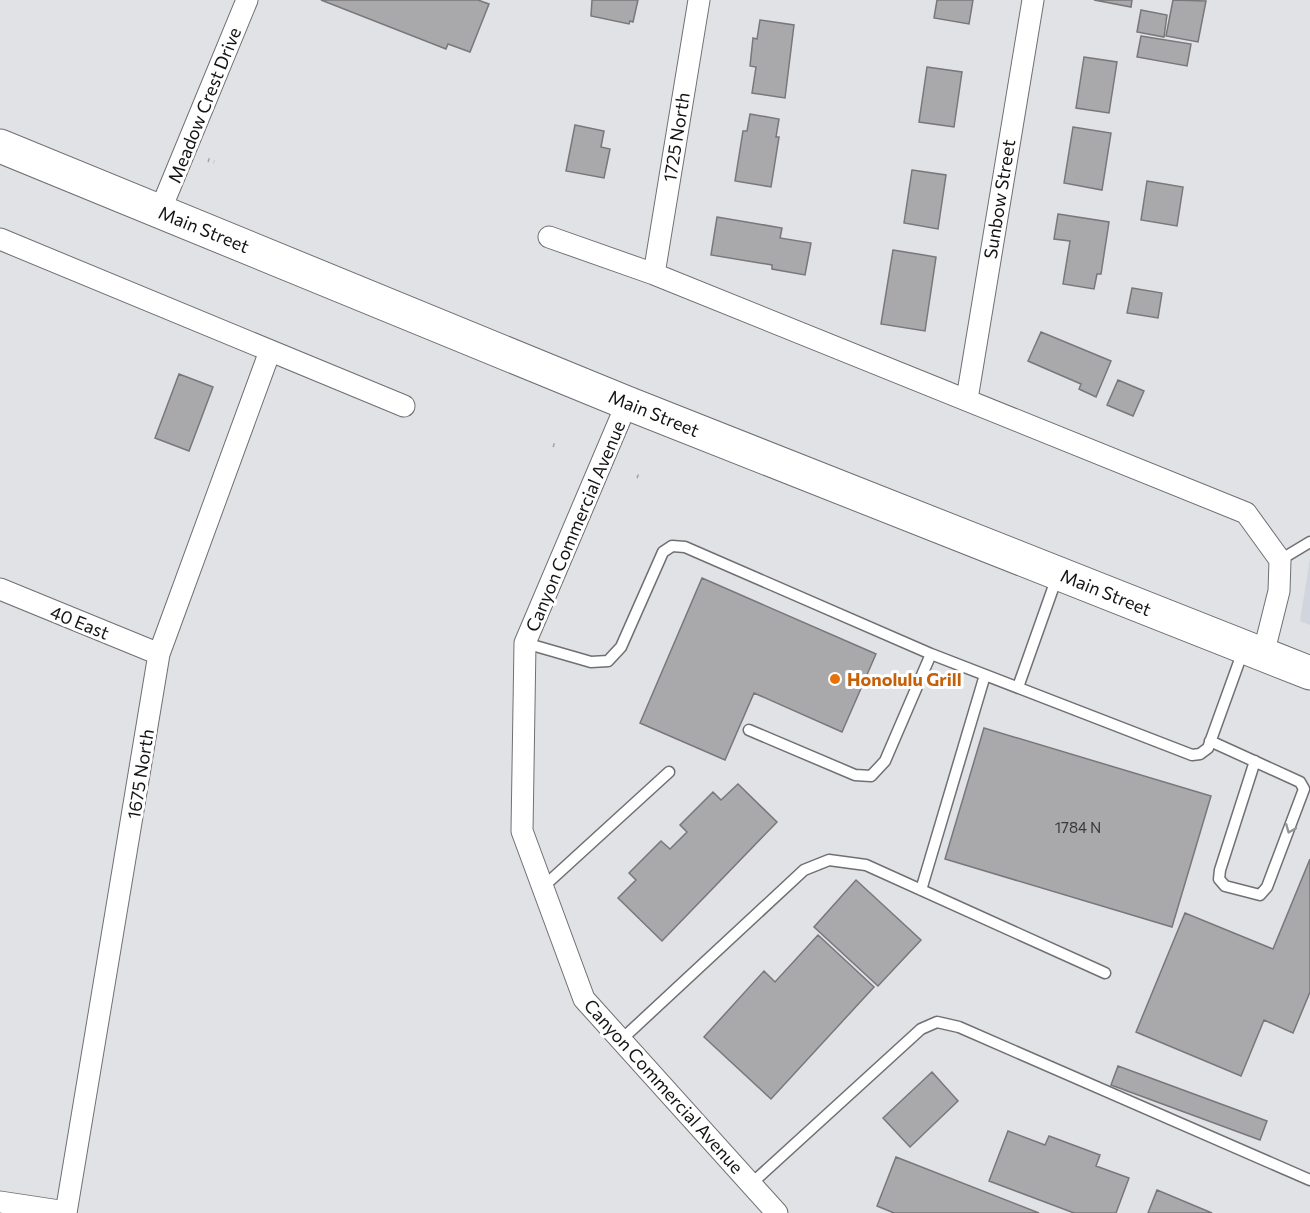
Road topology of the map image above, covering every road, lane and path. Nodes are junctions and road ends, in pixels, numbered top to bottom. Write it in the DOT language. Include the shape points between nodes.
graph roads {
  1 [pos="247,0"];
  2 [pos="699,0"];
  3 [pos="1033,0"];
  4 [pos="0,146"];
  5 [pos="208,160"];
  6 [pos="214,162"];
  7 [pos="160,211"];
  8 [pos="549,237"];
  9 [pos="0,239"];
  10 [pos="654,274"];
  11 [pos="270,351"];
  12 [pos="967,399"];
  13 [pos="627,403"];
  14 [pos="404,406"];
  15 [pos="1310,542"];
  16 [pos="1280,560"];
  17 [pos="1059,574"];
  18 [pos="0,589"];
  19 [pos="525,643"];
  20 [pos="1254,651"];
  21 [pos="159,654"];
  22 [pos="931,654"];
  23 [pos="1310,674"];
  24 [pos="985,675"];
  25 [pos="1018,687"];
  26 [pos="749,730"];
  27 [pos="1210,741"];
  28 [pos="1255,761"];
  29 [pos="669,772"];
  30 [pos="543,887"];
  31 [pos="921,890"];
  32 [pos="1105,973"];
  33 [pos="621,1040"];
  34 [pos="1310,1180"];
  35 [pos="751,1184"];
  36 [pos="0,1202"];
  37 [pos="66,1213"];
  38 [pos="777,1213"];
  1 -- 7 [label="street, Meadow Crest Drive"];
  2 -- 10 [label="street, 1725 North"];
  3 -- 12 [label="street, Sunbow Street"];
  4 -- 7 [label="main road, Main Street"];
  5 -- 6 [label="path"];
  7 -- 13 [label="main road, Main Street"];
  8 -- 10 [label="street"];
  9 -- 11 [label="street"];
  10 -- 12 [label="street"];
  11 -- 14 [label="street"];
  11 -- 21 [label="street, 1675 North"];
  12 -- 16 [label="street" via="1246,513"];
  13 -- 17 [label="main road, Main Street"];
  13 -- 19 [label="street, Canyon Commercial Avenue"];
  15 -- 16 [label="lane"];
  16 -- 20 [label="street" via="1279,591"];
  17 -- 20 [label="main road, Main Street"];
  17 -- 25 [label="lane"];
  18 -- 21 [label="street, 40 East"];
  19 -- 22 [label="lane" via="591,662 608,661 621,647 663,552 672,546 685,547"];
  19 -- 30 [label="street, Canyon Commercial Avenue" via="522,831"];
  20 -- 23 [label="main road, Main Street"];
  20 -- 27 [label="lane"];
  21 -- 37 [label="street, 1675 North"];
  22 -- 24 [label="lane"];
  22 -- 26 [label="lane" via="885,761 871,776 855,775"];
  24 -- 25 [label="lane"];
  24 -- 31 [label="lane"];
  25 -- 27 [label="lane" via="1192,755 1208,748"];
  27 -- 28 [label="lane"];
  28 -- 28 [label="lane, one-way" via="1300,782 1304,789 1267,887 1260,895 1225,886 1219,879"];
  29 -- 30 [label="lane"];
  30 -- 33 [label="street, Canyon Commercial Avenue" via="584,999"];
  31 -- 32 [label="lane"];
  31 -- 33 [label="lane" via="866,865 829,860 804,870"];
  33 -- 35 [label="street, Canyon Commercial Avenue"];
  34 -- 35 [label="lane" via="959,1027 937,1022 921,1029"];
  35 -- 38 [label="street, Canyon Commercial Avenue"];
  36 -- 37 [label="street"];
}
